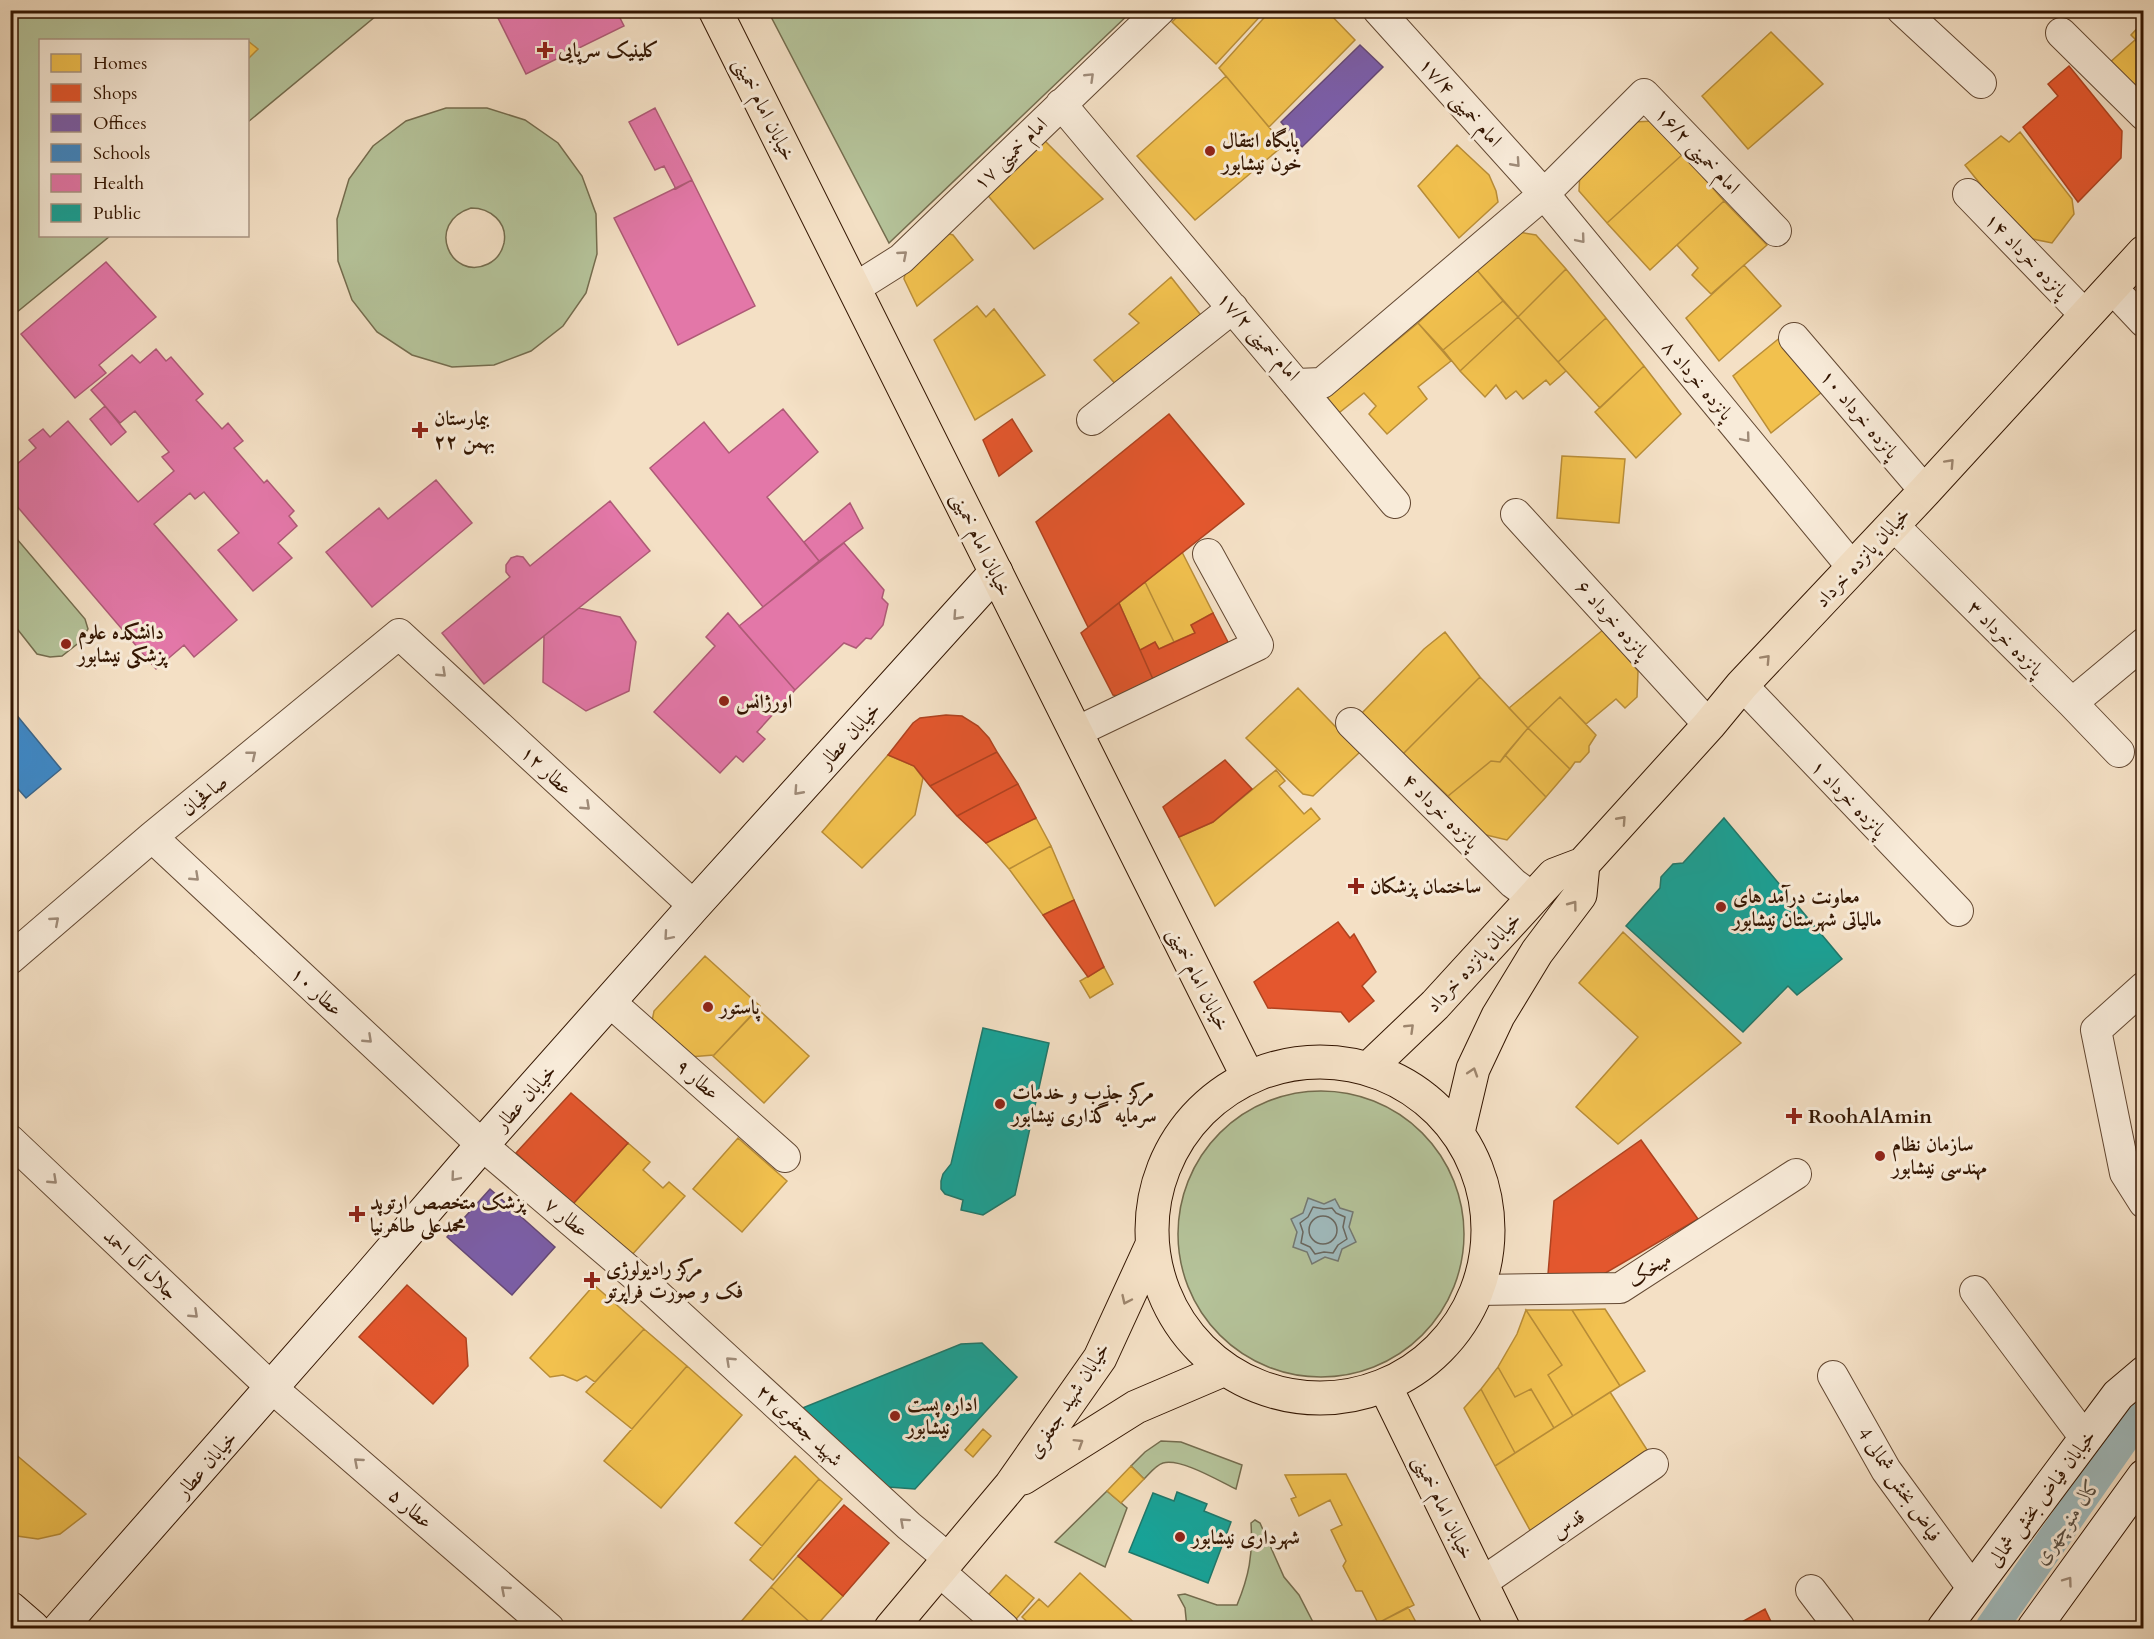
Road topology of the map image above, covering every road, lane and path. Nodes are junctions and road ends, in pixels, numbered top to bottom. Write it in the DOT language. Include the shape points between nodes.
graph roads {
  1 [pos="715,10"];
  2 [pos="1160,10"];
  3 [pos="1378,10"];
  4 [pos="1902,10"];
  5 [pos="2061,33"];
  6 [pos="1981,83"];
  7 [pos="1061,104"];
  8 [pos="2144,115"];
  9 [pos="1544,194"];
  10 [pos="1968,194"];
  11 [pos="1776,231"];
  12 [pos="2144,252"];
  13 [pos="855,288"];
  14 [pos="2112,288"];
  15 [pos="1233,308"];
  16 [pos="2086,316"];
  17 [pos="2144,322"];
  18 [pos="1794,338"];
  19 [pos="1296,384"];
  20 [pos="1092,420"];
  21 [pos="1925,490"];
  22 [pos="1395,503"];
  23 [pos="1516,514"];
  24 [pos="1893,525"];
  25 [pos="1208,554"];
  26 [pos="1852,567"];
  27 [pos="996,572"];
  28 [pos="399,634"];
  29 [pos="2144,643"];
  30 [pos="1742,685"];
  31 [pos="2072,703"];
  32 [pos="1351,723"];
  33 [pos="1709,725"];
  34 [pos="1076,732"];
  35 [pos="2119,752"];
  36 [pos="152,837"];
  37 [pos="1583,864"];
  38 [pos="1532,897"];
  39 [pos="694,906"];
  40 [pos="1958,911"];
  41 [pos="10,959"];
  42 [pos="2144,987"];
  43 [pos="610,1002"];
  44 [pos="1368,1069"];
  45 [pos="1248,1077"];
  46 [pos="1459,1128"];
  47 [pos="10,1140"];
  48 [pos="482,1145"];
  49 [pos="785,1157"];
  50 [pos="1796,1174"];
  51 [pos="2144,1203"];
  52 [pos="1151,1247"];
  53 [pos="652,1290"];
  54 [pos="1478,1290"];
  55 [pos="1975,1291"];
  56 [pos="1225,1370"];
  57 [pos="2144,1373"];
  58 [pos="1833,1376"];
  59 [pos="1384,1386"];
  60 [pos="272,1388"];
  61 [pos="2085,1438"];
  62 [pos="1653,1464"];
  63 [pos="2144,1476"];
  64 [pos="1011,1485"];
  65 [pos="944,1565"];
  66 [pos="1481,1583"];
  67 [pos="1973,1589"];
  68 [pos="1811,1590"];
  69 [pos="10,1608"];
  70 [pos="33,1629"];
  71 [pos="60,1629"];
  72 [pos="549,1629"];
  73 [pos="891,1629"];
  74 [pos="1004,1629"];
  75 [pos="1503,1629"];
  76 [pos="1840,1629"];
  77 [pos="1944,1629"];
  78 [pos="2034,1629"];
  1 -- 13 [label="main road, خیابان امام خمینی"];
  7 -- 2 [label="street, امام خمینی ۱۷, one-way"];
  3 -- 9 [label="street, امام خمینی ۱۷/۴, one-way"];
  4 -- 6 [label="street"];
  5 -- 8 [label="street"];
  13 -- 7 [label="street, امام خمینی ۱۷, one-way" via="901,259"];
  7 -- 15 [label="street, امام خمینی ۱۷/۲"];
  9 -- 11 [label="street, امام خمینی ۱۶/۲" via="1644,94"];
  9 -- 19 [label="street, امام خمینی ۱۷/۲" via="1322,383"];
  9 -- 26 [label="street, پانزده خرداد ۸, one-way"];
  10 -- 16 [label="street, پانزده خرداد ۱۴"];
  12 -- 14 [label="main road, خیابان پانزده خرداد"];
  13 -- 27 [label="main road, خیابان امام خمینی"];
  14 -- 16 [label="main road, خیابان پانزده خرداد"];
  14 -- 17 [label="street"];
  15 -- 19 [label="street, امام خمینی ۱۷/۲"];
  15 -- 20 [label="street"];
  21 -- 16 [label="main road, خیابان پانزده خرداد, one-way"];
  18 -- 21 [label="street, پانزده خرداد ۱۰"];
  19 -- 22 [label="street"];
  21 -- 24 [label="main road, خیابان پانزده خرداد"];
  23 -- 33 [label="street, پانزده خرداد ۶"];
  24 -- 26 [label="main road, خیابان پانزده خرداد"];
  24 -- 31 [label="street, پانزده خرداد ۳"];
  25 -- 34 [label="street" via="1258,645"];
  30 -- 26 [label="main road, خیابان پانزده خرداد, one-way"];
  27 -- 34 [label="main road, خیابان امام خمینی"];
  27 -- 39 [label="street, خیابان عطار, one-way"];
  36 -- 28 [label="street, صافحیان, one-way"];
  28 -- 39 [label="street, عطار ۱۲, one-way"];
  29 -- 31 [label="street"];
  30 -- 33 [label="main road, خیابان پانزده خرداد"];
  30 -- 40 [label="street, پانزده خرداد ۱"];
  31 -- 35 [label="street, پانزده خرداد ۳"];
  32 -- 38 [label="street, پانزده خرداد ۴"];
  37 -- 33 [label="main road, خیابان پانزده خرداد, one-way"];
  34 -- 45 [label="main road, خیابان امام خمینی"];
  41 -- 36 [label="street, صافحیان, one-way"];
  36 -- 48 [label="street, عطار ۱۰, one-way"];
  37 -- 38 [label="main road, خیابان پانزده خرداد" via="1554,875"];
  46 -- 37 [label="main road, خیابان پانزده خرداد, one-way" via="1473,1069 1498,1016 1537,952 1580,895"];
  44 -- 38 [label="main road, خیابان پانزده خرداد, one-way" via="1435,1005"];
  39 -- 43 [label="street, خیابان عطار, one-way"];
  42 -- 51 [label="street" via="2096,1030 2125,1173"];
  43 -- 48 [label="street, خیابان عطار"];
  43 -- 49 [label="street, عطار ۹"];
  44 -- 45 [label="main road" via="1327,1062 1287,1065"];
  44 -- 46 [label="main road" via="1404,1084"];
  45 -- 52 [label="main road" via="1212,1100 1173,1148 1163,1166 1152,1206"];
  46 -- 54 [label="main road" via="1485,1192 1489,1241"];
  47 -- 60 [label="street, جلال آل احمد, one-way"];
  48 -- 53 [label="street, عطار ۷"];
  48 -- 60 [label="street, خیابان عطار, one-way"];
  50 -- 54 [label="street, میخک" via="1620,1288"];
  52 -- 56 [label="main road" via="1162,1292 1185,1332"];
  52 -- 64 [label="main road, خیابان شهید جعفری, one-way" via="1100,1358"];
  65 -- 53 [label="street, شهید جعفری۲۲, one-way" via="909,1526"];
  54 -- 59 [label="main road" via="1448,1339 1424,1363"];
  55 -- 61 [label="street"];
  56 -- 59 [label="main road" via="1280,1394 1314,1399 1350,1397"];
  64 -- 56 [label="main road, خیابان شهید جعفری, one-way" via="1136,1407"];
  57 -- 61 [label="street, خیابان فیاض بخش شمالی" via="2118,1395"];
  58 -- 67 [label="street, فیاض بخش شمالی 4" via="1886,1470"];
  59 -- 66 [label="main road, خیابان امام خمینی"];
  60 -- 71 [label="street, خیابان عطار"];
  72 -- 60 [label="street, عطار ۵, one-way"];
  61 -- 67 [label="street, خیابان فیاض بخش شمالی"];
  62 -- 66 [label="street, قدس"];
  78 -- 63 [label="street, one-way"];
  64 -- 65 [label="main road, خیابان شهید جعفری"];
  65 -- 73 [label="main road, خیابان شهید جعفری"];
  65 -- 74 [label="street, شهید جعفری۲۲"];
  66 -- 75 [label="main road, خیابان امام خمینی"];
  67 -- 77 [label="street, خیابان فیاض بخش شمالی"];
  68 -- 76 [label="street"];
  69 -- 70 [label="street"];
}
